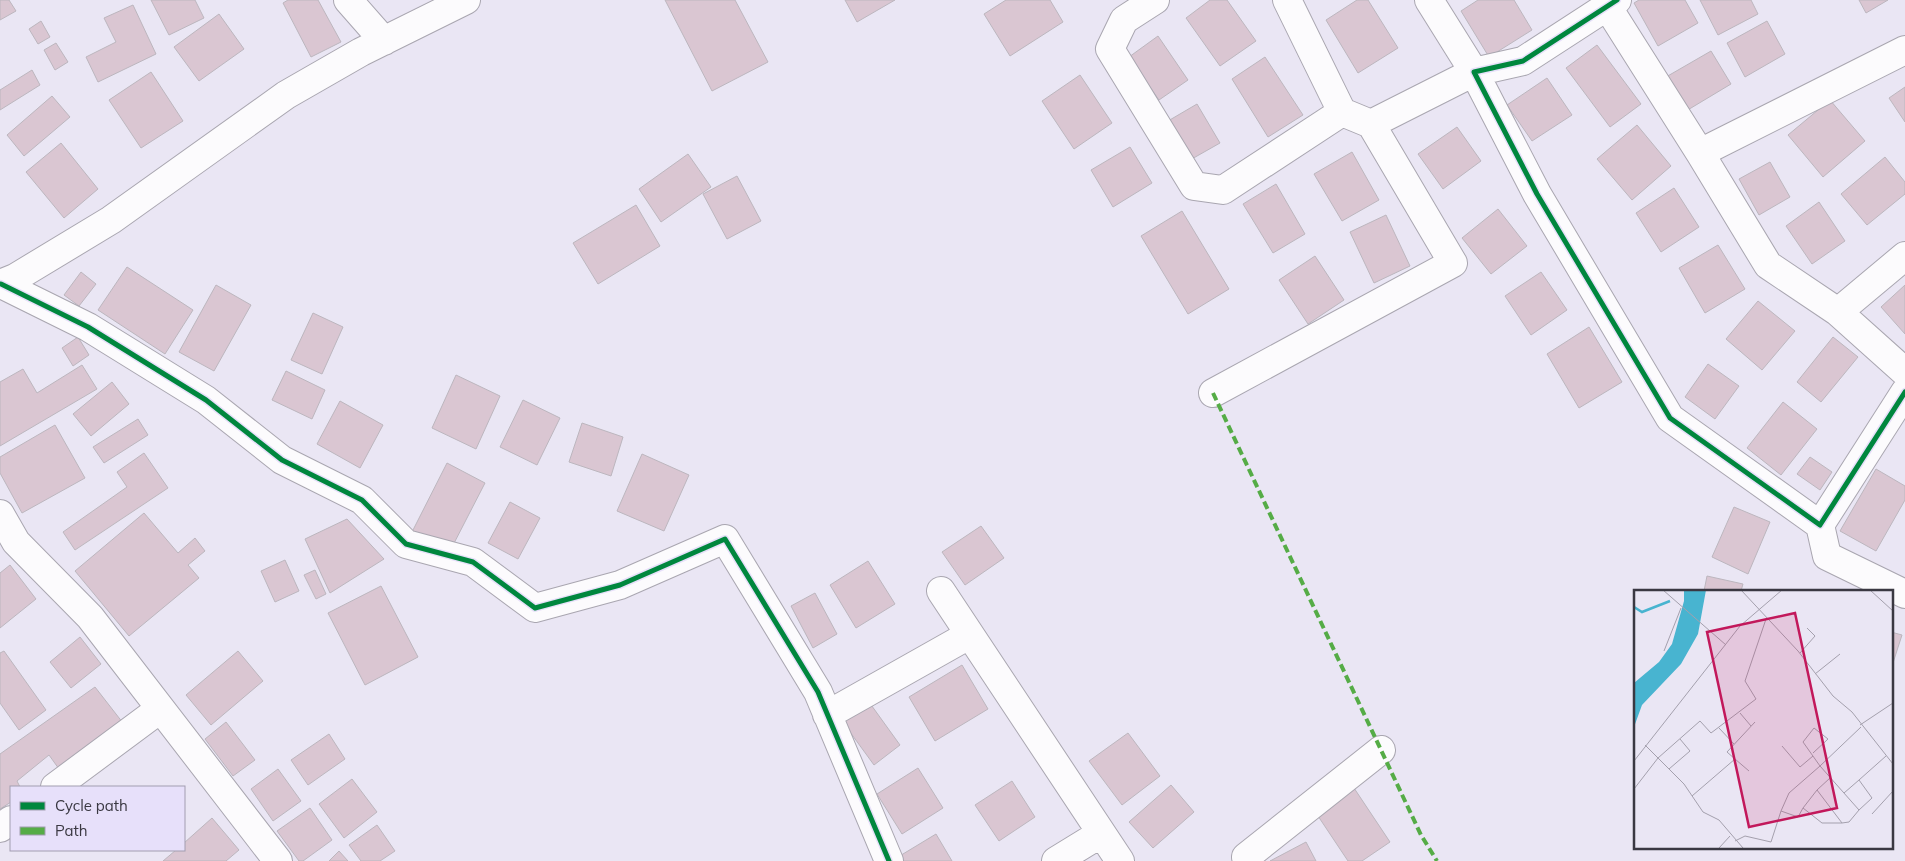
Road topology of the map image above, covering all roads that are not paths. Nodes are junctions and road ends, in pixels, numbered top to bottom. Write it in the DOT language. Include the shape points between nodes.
graph roads {
  1 [pos="348,0"];
  2 [pos="466,0"];
  3 [pos="1156,0"];
  4 [pos="1287,0"];
  5 [pos="1430,0"];
  6 [pos="1612,3"];
  7 [pos="384,41"];
  8 [pos="1905,50"];
  9 [pos="1474,72"];
  10 [pos="1342,112"];
  11 [pos="1371,124"];
  12 [pos="1700,153"];
  13 [pos="1905,256"];
  14 [pos="1,284"];
  15 [pos="1838,312"];
  16 [pos="1905,372"];
  17 [pos="1905,392"];
  18 [pos="1213,393"];
  19 [pos="0,514"];
  20 [pos="1820,525"];
  21 [pos="941,591"];
  22 [pos="1905,594"];
  23 [pos="969,635"];
  24 [pos="160,709"];
  25 [pos="827,715"];
  26 [pos="1381,750"];
  27 [pos="56,786"];
  28 [pos="1100,834"];
  29 [pos="1245,860"];
  30 [pos="278,861"];
  31 [pos="889,861"];
  32 [pos="1056,861"];
  33 [pos="1120,861"];
  1 -- 7 [label="street"];
  2 -- 7 [label="street"];
  3 -- 10 [label="street" via="1124,20 1110,49 1194,186 1223,190"];
  4 -- 10 [label="street"];
  5 -- 9 [label="street"];
  6 -- 9 [label="street" via="1523,61"];
  6 -- 12 [label="street"];
  7 -- 14 [label="street" via="286,95 112,220"];
  8 -- 12 [label="street"];
  9 -- 11 [label="street"];
  9 -- 20 [label="street" via="1537,194 1670,418"];
  10 -- 11 [label="street"];
  11 -- 18 [label="street" via="1453,263"];
  12 -- 15 [label="street" via="1768,265"];
  13 -- 15 [label="street"];
  14 -- 25 [label="street" via="88,326 206,400 282,460 362,500 406,544 473,562 535,608 620,585 724,539 818,692"];
  15 -- 16 [label="street"];
  17 -- 20 [label="street"];
  19 -- 24 [label="street" via="16,542 90,617"];
  20 -- 22 [label="street" via="1827,556"];
  21 -- 23 [label="street"];
  23 -- 25 [label="street"];
  23 -- 28 [label="street"];
  24 -- 27 [label="street"];
  24 -- 30 [label="street"];
  25 -- 31 [label="street"];
  26 -- 29 [label="street"];
  28 -- 32 [label="street"];
  28 -- 33 [label="street"];
}
